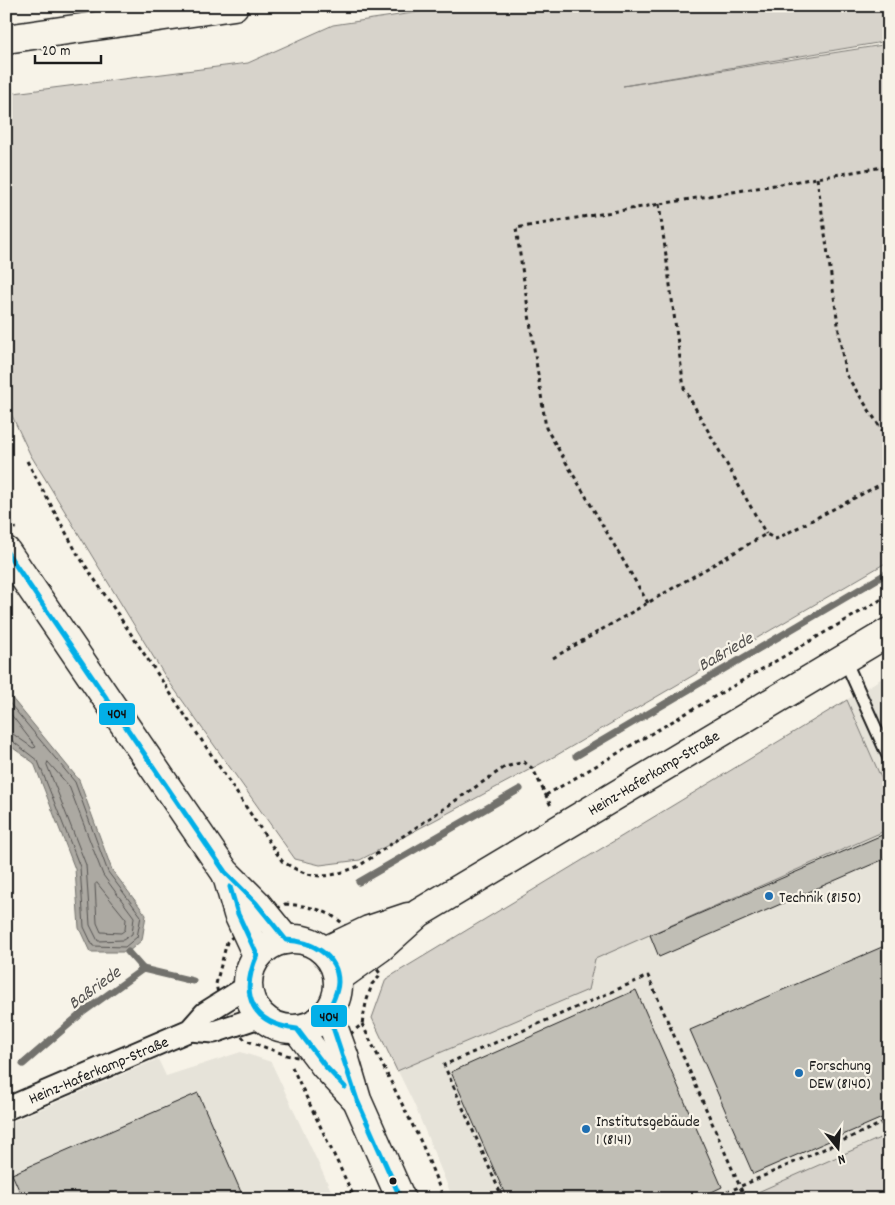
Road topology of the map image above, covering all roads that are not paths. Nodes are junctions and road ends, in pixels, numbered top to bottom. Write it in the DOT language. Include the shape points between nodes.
graph roads {
  1 [pos="234,6"];
  2 [pos="6,39"];
  3 [pos="6,551"];
  4 [pos="889,632"];
  5 [pos="844,658"];
  6 [pos="889,758"];
  7 [pos="225,872"];
  8 [pos="419,913"];
  9 [pos="286,940"];
  10 [pos="325,951"];
  11 [pos="257,955"];
  12 [pos="338,978"];
  13 [pos="248,986"];
  14 [pos="328,1012"];
  15 [pos="262,1016"];
  16 [pos="297,1029"];
  17 [pos="190,1030"];
  18 [pos="357,1100"];
  19 [pos="6,1109"];
  20 [pos="401,1199"];
  1 -- 2 [label="main road"];
  3 -- 7 [label="main road"];
  4 -- 5 [label="main road, Heinz-Haferkamp-Straße"];
  5 -- 6 [label="lane"];
  5 -- 8 [label="main road, Heinz-Haferkamp-Straße"];
  7 -- 9 [label="main road"];
  7 -- 11 [label="main road" via="238,914"];
  8 -- 10 [label="main road, Heinz-Haferkamp-Straße" via="369,930"];
  8 -- 12 [label="main road, Heinz-Haferkamp-Straße" via="380,948"];
  9 -- 10 [label="main road" via="312,944"];
  9 -- 11 [label="main road" via="265,948"];
  10 -- 12 [label="main road"];
  11 -- 13 [label="main road" via="249,970"];
  12 -- 14 [label="main road" via="336,994"];
  13 -- 15 [label="main road" via="251,1002"];
  13 -- 17 [label="street, Heinz-Haferkamp-Straße" via="205,1013"];
  14 -- 16 [label="main road" via="321,1020"];
  14 -- 18 [label="main road"];
  15 -- 16 [label="main road" via="274,1025"];
  15 -- 17 [label="street, Heinz-Haferkamp-Straße" via="214,1032"];
  16 -- 18 [label="main road"];
  17 -- 19 [label="street, Heinz-Haferkamp-Straße"];
  18 -- 20 [label="main road"];
}
